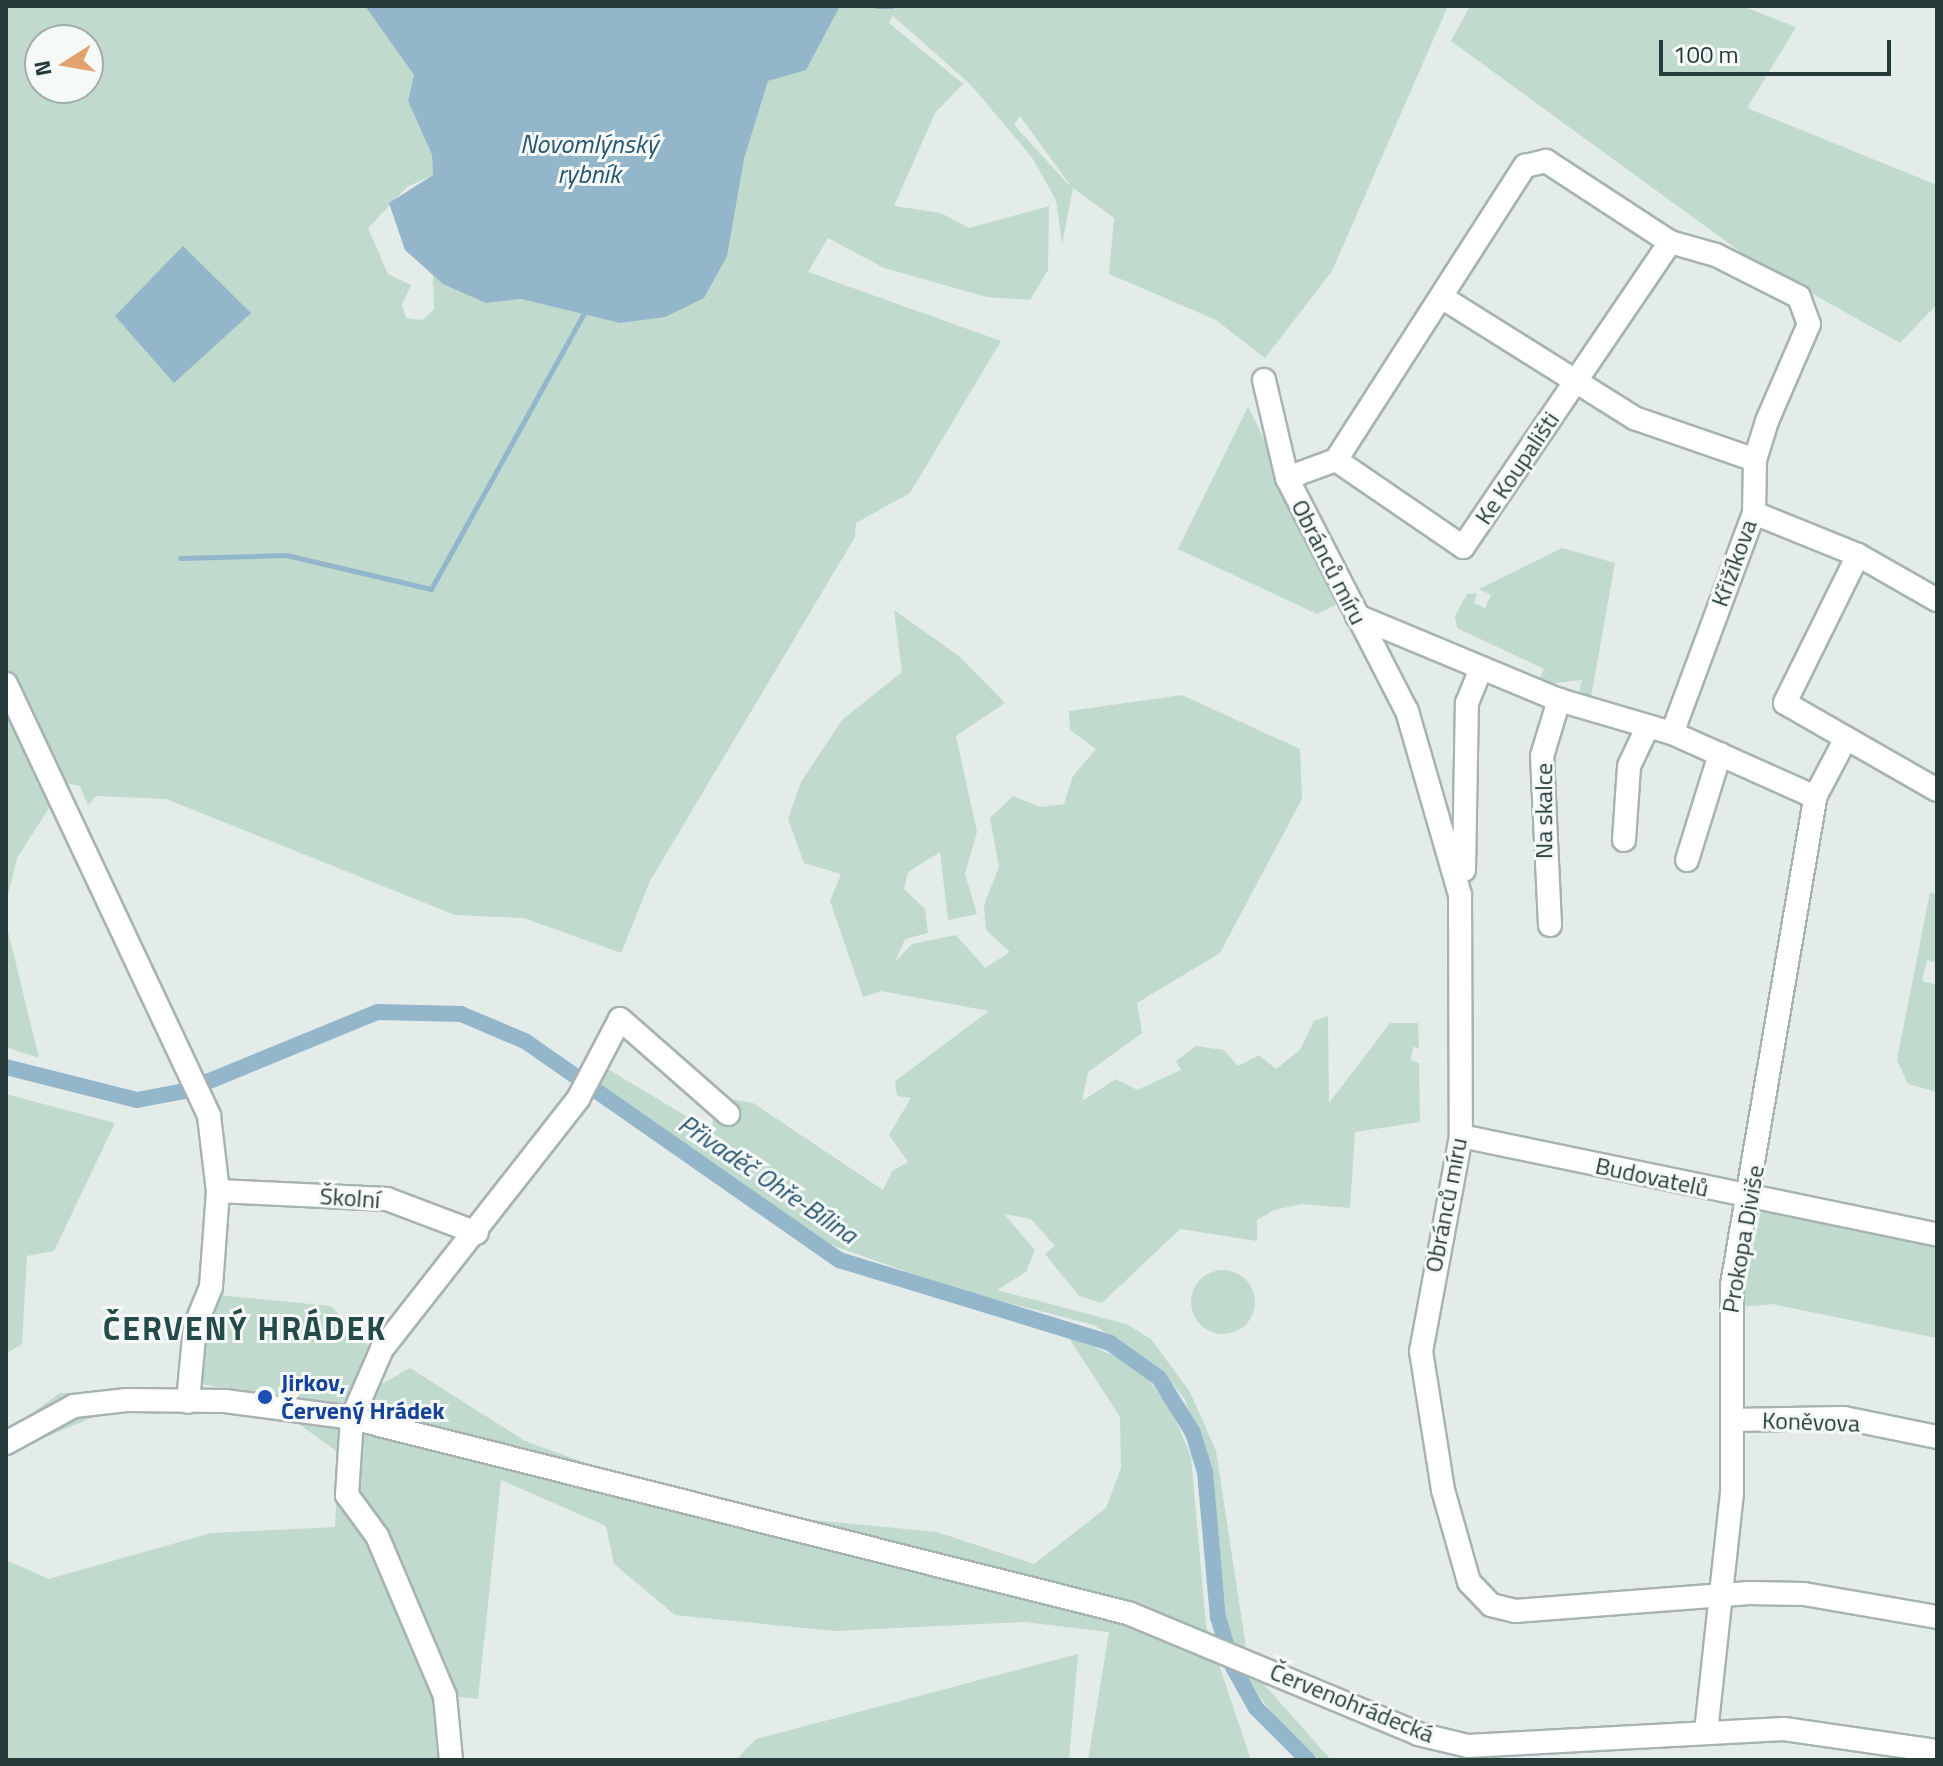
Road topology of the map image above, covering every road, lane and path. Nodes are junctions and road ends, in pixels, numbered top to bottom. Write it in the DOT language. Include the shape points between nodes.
graph roads {
  1 [pos="1670,242"];
  2 [pos="1443,298"];
  3 [pos="1264,380"];
  4 [pos="1575,381"];
  5 [pos="1336,460"];
  6 [pos="1755,460"];
  7 [pos="1287,478"];
  8 [pos="1754,513"];
  9 [pos="1858,555"];
  10 [pos="1937,600"];
  11 [pos="1357,616"];
  12 [pos="1481,668"];
  13 [pos="6,684"];
  14 [pos="1559,700"];
  15 [pos="1648,726"];
  16 [pos="1672,733"];
  17 [pos="1845,740"];
  18 [pos="1720,754"];
  19 [pos="1937,790"];
  20 [pos="1815,797"];
  21 [pos="1624,840"];
  22 [pos="1687,860"];
  23 [pos="1460,895"];
  24 [pos="1550,925"];
  25 [pos="728,1114"];
  26 [pos="1461,1136"];
  27 [pos="218,1191"];
  28 [pos="1752,1198"];
  29 [pos="477,1233"];
  30 [pos="1937,1235"];
  31 [pos="188,1402"];
  32 [pos="352,1418"];
  33 [pos="1732,1420"];
  34 [pos="1937,1437"];
  35 [pos="6,1443"];
  36 [pos="1720,1595"];
  37 [pos="1937,1617"];
  38 [pos="1706,1732"];
  39 [pos="1937,1751"];
  40 [pos="1897,1753"];
  41 [pos="451,1760"];
  1 -- 2 [label="street" via="1546,161 1534,161"];
  1 -- 4 [label="street, Ke Koupališti"];
  1 -- 6 [label="street, Křižíkova" via="1716,255 1803,301 1809,324"];
  2 -- 4 [label="street"];
  2 -- 5 [label="street" via="1427,313"];
  3 -- 7 [label="street, Obránců míru"];
  4 -- 5 [label="street, Ke Koupališti" via="1463,547"];
  4 -- 6 [label="street" via="1634,418"];
  5 -- 7 [label="street"];
  6 -- 8 [label="street, Křižíkova"];
  7 -- 11 [label="street, Obránců míru"];
  8 -- 9 [label="street"];
  8 -- 16 [label="street, Křižíkova"];
  9 -- 10 [label="street"];
  9 -- 17 [label="street" via="1785,703"];
  11 -- 12 [label="street"];
  11 -- 23 [label="street, Obránců míru" via="1407,711"];
  12 -- 14 [label="street"];
  12 -- 23 [label="street" via="1467,703"];
  13 -- 27 [label="street" via="190,1070 204,1105"];
  14 -- 15 [label="street"];
  14 -- 24 [label="street, Na skalce" via="1542,756"];
  15 -- 16 [label="street"];
  15 -- 21 [label="street" via="1629,766"];
  16 -- 18 [label="street"];
  17 -- 19 [label="street"];
  17 -- 20 [label="street"];
  18 -- 20 [label="street"];
  18 -- 22 [label="street"];
  20 -- 28 [label="street, Prokopa Diviše"];
  23 -- 26 [label="street, Obránců míru"];
  25 -- 29 [label="street" via="620,1019 578,1099"];
  26 -- 28 [label="street, Budovatelů"];
  26 -- 36 [label="street, Obránců míru" via="1421,1351 1443,1490 1469,1582 1491,1605 1515,1611"];
  27 -- 29 [label="street, Školní" via="387,1199"];
  27 -- 31 [label="street" via="211,1287 195,1326"];
  28 -- 30 [label="street, Budovatelů"];
  28 -- 33 [label="street, Prokopa Diviše" via="1727,1329"];
  29 -- 32 [label="street" via="382,1349"];
  31 -- 32 [label="street, Červenohrádecká"];
  31 -- 35 [label="street, Červenohrádecká" via="74,1406"];
  32 -- 38 [label="street, Červenohrádecká" via="1128,1613 1418,1734 1468,1746"];
  32 -- 41 [label="street" via="347,1495 377,1536 445,1696"];
  33 -- 34 [label="street, Koněvova" via="1844,1418"];
  33 -- 36 [label="street, Prokopa Diviše"];
  36 -- 37 [label="street, Obránců míru" via="1804,1594"];
  36 -- 38 [label="street, Prokopa Diviše"];
  38 -- 40 [label="street, Červenohrádecká" via="1784,1729"];
  39 -- 40 [label="street, Červenohrádecká"];
}
